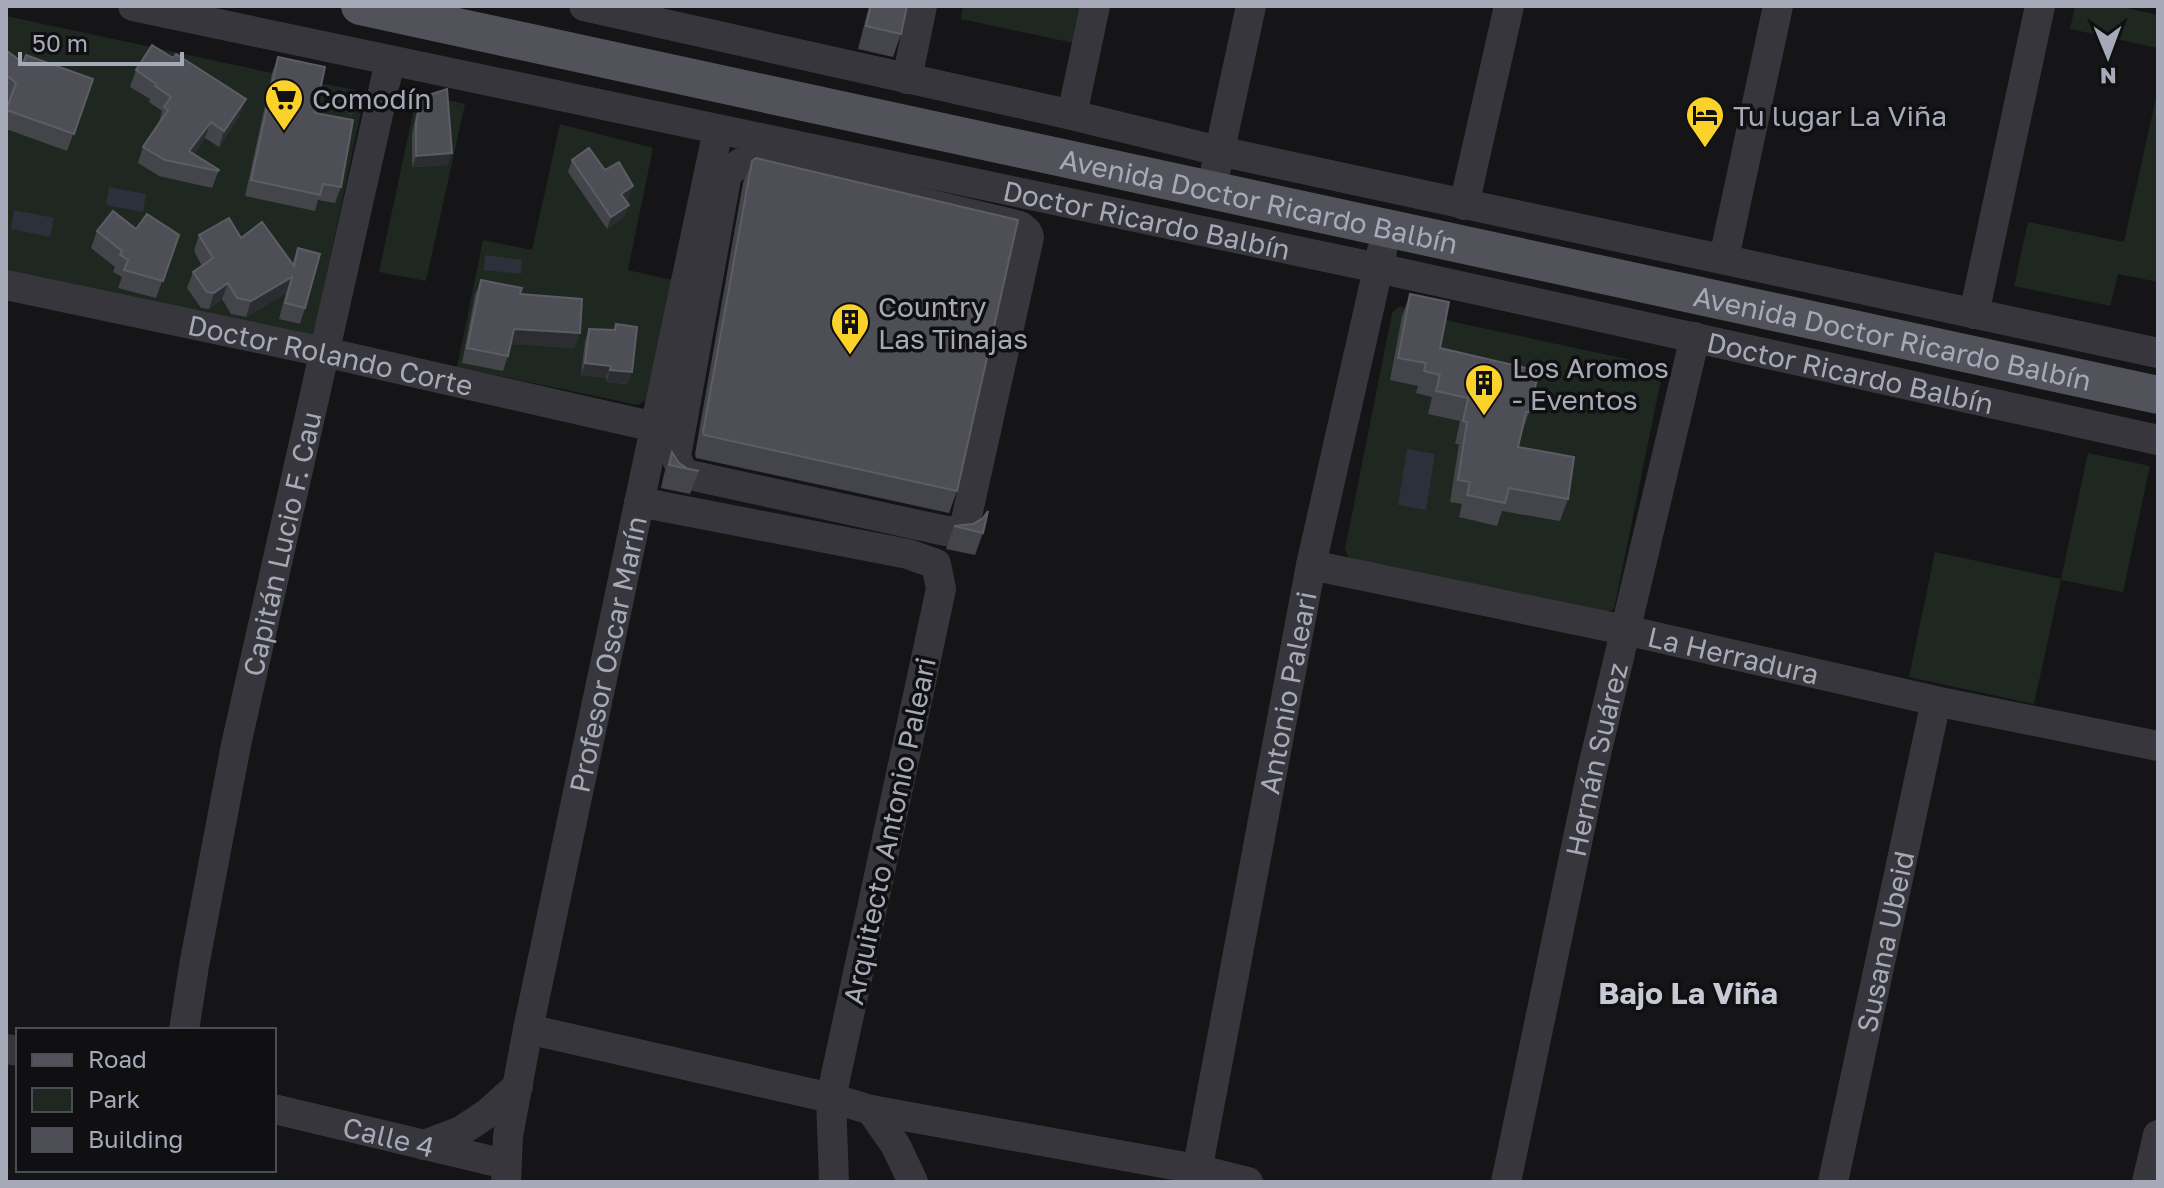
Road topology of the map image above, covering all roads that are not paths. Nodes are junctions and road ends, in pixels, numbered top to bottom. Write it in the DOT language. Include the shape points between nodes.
graph roads {
  1 [pos="133,6"];
  2 [pos="360,6"];
  3 [pos="452,6"];
  4 [pos="584,6"];
  5 [pos="922,6"];
  6 [pos="1095,6"];
  7 [pos="1251,6"];
  8 [pos="1509,6"];
  9 [pos="1778,6"];
  10 [pos="2040,6"];
  11 [pos="390,61"];
  12 [pos="907,79"];
  13 [pos="1072,115"];
  14 [pos="718,130"];
  15 [pos="1216,170"];
  16 [pos="886,179"];
  17 [pos="1464,205"];
  18 [pos="1389,218"];
  19 [pos="1724,258"];
  20 [pos="1378,268"];
  21 [pos="6,285"];
  22 [pos="1974,314"];
  23 [pos="1695,337"];
  24 [pos="324,352"];
  25 [pos="2158,353"];
  26 [pos="2158,374"];
  27 [pos="2158,395"];
  28 [pos="655,427"];
  29 [pos="2158,440"];
  30 [pos="639,502"];
  31 [pos="1311,565"];
  32 [pos="1625,630"];
  33 [pos="1936,701"];
  34 [pos="2158,746"];
  35 [pos="184,1028"];
  36 [pos="528,1029"];
  37 [pos="518,1086"];
  38 [pos="831,1098"];
  39 [pos="276,1109"];
  40 [pos="871,1110"];
  41 [pos="2158,1135"];
  42 [pos="424,1145"];
  43 [pos="506,1173"];
  44 [pos="1195,1176"];
  45 [pos="834,1182"];
  46 [pos="913,1182"];
  47 [pos="1248,1182"];
  48 [pos="1506,1182"];
  49 [pos="1833,1182"];
  50 [pos="2147,1182"];
  1 -- 11 [label="street, Doctor Ricardo Balbín"];
  2 -- 15 [label="main road, Avenida Doctor Ricardo Balbín"];
  3 -- 15 [label="main road, Avenida Doctor Ricardo Balbín"];
  4 -- 12 [label="street"];
  5 -- 12 [label="street"];
  6 -- 13 [label="street"];
  7 -- 15 [label="street"];
  8 -- 17 [label="street"];
  9 -- 19 [label="street"];
  10 -- 22 [label="street"];
  11 -- 14 [label="street, Doctor Ricardo Balbín"];
  11 -- 24 [label="street, Capitán Lucio F. Cau"];
  12 -- 13 [label="street"];
  13 -- 15 [label="street"];
  14 -- 16 [label="street, Doctor Ricardo Balbín"];
  14 -- 28 [label="street, Profesor Oscar Marín"];
  15 -- 17 [label="street"];
  15 -- 18 [label="main road, Avenida Doctor Ricardo Balbín"];
  16 -- 16 [label="street" via="752,162 727,173 676,456 685,474 956,531 965,525 1029,237 1020,226"];
  16 -- 20 [label="street, Doctor Ricardo Balbín"];
  17 -- 19 [label="street"];
  18 -- 20 [label="street, Antonio Paleari"];
  18 -- 26 [label="main road, Avenida Doctor Ricardo Balbín"];
  18 -- 27 [label="main road, Avenida Doctor Ricardo Balbín"];
  19 -- 22 [label="street"];
  20 -- 23 [label="street, Doctor Ricardo Balbín"];
  20 -- 31 [label="street, Antonio Paleari"];
  21 -- 24 [label="street, Doctor Rolando Corte"];
  22 -- 25 [label="street"];
  23 -- 29 [label="street, Doctor Ricardo Balbín"];
  23 -- 32 [label="street, Hernán Suárez"];
  24 -- 28 [label="street, Doctor Rolando Corte"];
  24 -- 35 [label="street, Capitán Lucio F. Cau" via="236,745"];
  28 -- 30 [label="street, Profesor Oscar Marín"];
  30 -- 36 [label="street, Profesor Oscar Marín"];
  30 -- 38 [label="street, Arquitecto Antonio Paleari" via="908,554 936,564 941,589"];
  31 -- 32 [label="street, La Herradura"];
  31 -- 44 [label="street, Antonio Paleari"];
  32 -- 33 [label="street, La Herradura"];
  32 -- 48 [label="street, Hernán Suárez"];
  33 -- 34 [label="street, La Herradura"];
  33 -- 49 [label="street, Susana Ubeid"];
  36 -- 37 [label="street, Profesor Oscar Marín"];
  36 -- 38 [label="street"];
  37 -- 42 [label="street" via="461,1131"];
  37 -- 43 [label="street, Profesor Oscar Marín"];
  38 -- 40 [label="street"];
  38 -- 45 [label="street, Arquitecto Antonio Paleari"];
  39 -- 42 [label="street, Calle 4"];
  40 -- 44 [label="street"];
  40 -- 46 [label="street"];
  41 -- 50 [label="street"];
  42 -- 43 [label="street, Calle 4"];
  44 -- 47 [label="street"];
}
